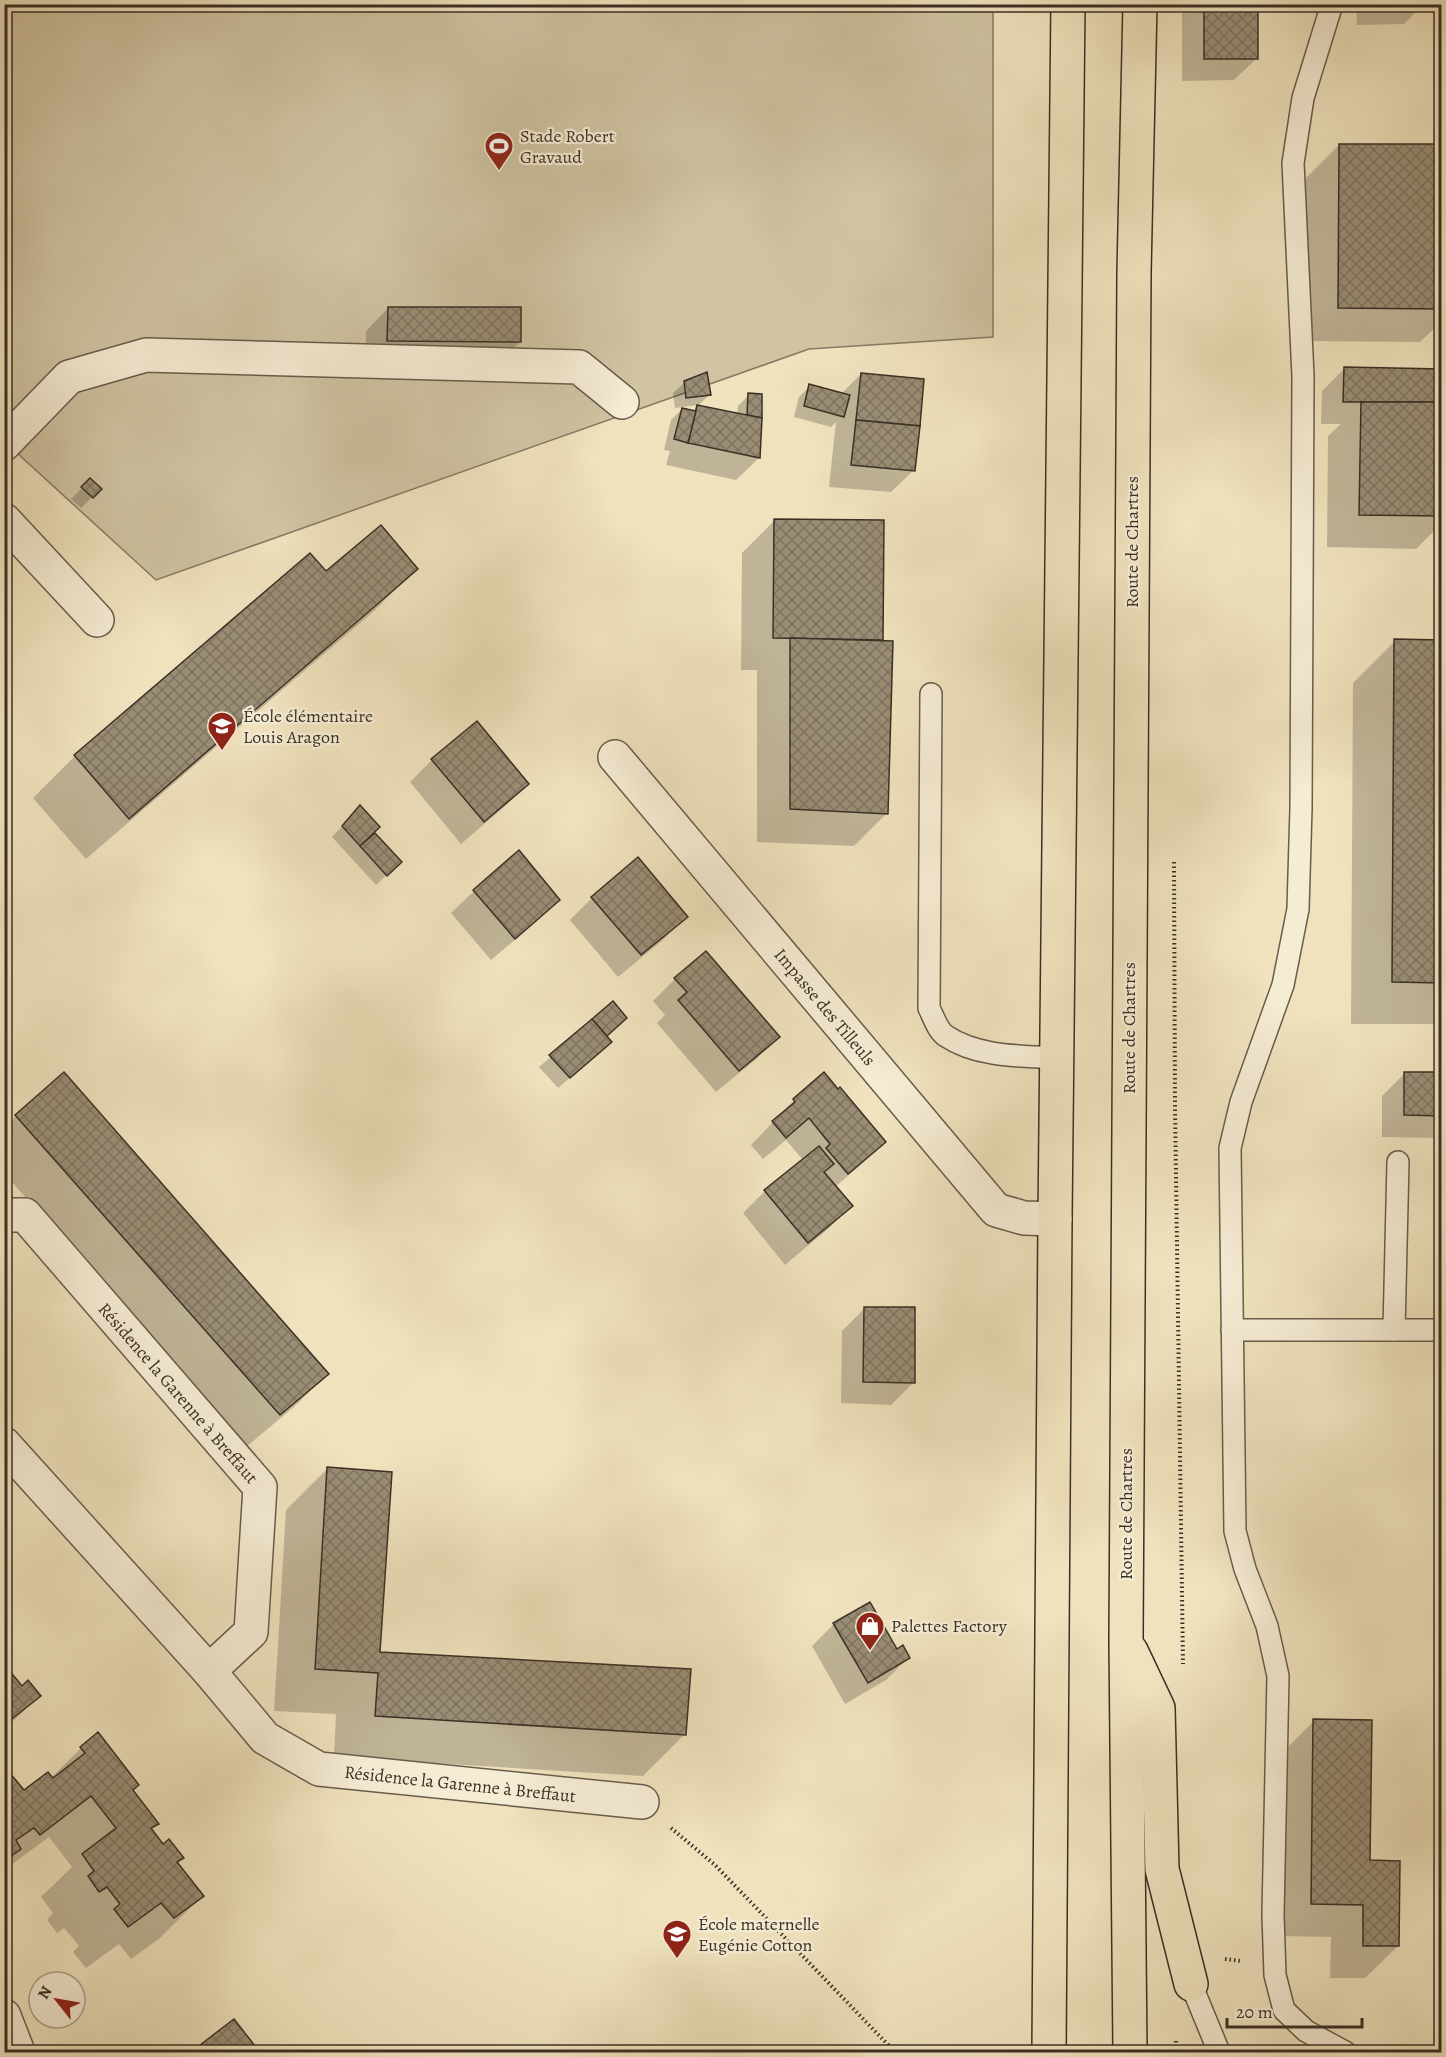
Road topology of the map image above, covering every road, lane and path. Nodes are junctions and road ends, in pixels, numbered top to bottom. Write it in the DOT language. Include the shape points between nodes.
graph roads {
  1 [pos="1068,4"];
  2 [pos="1140,4"];
  3 [pos="1332,4"];
  4 [pos="622,402"];
  5 [pos="4,444"];
  6 [pos="4,520"];
  7 [pos="97,620"];
  8 [pos="931,694"];
  9 [pos="615,757"];
  10 [pos="1174,861"];
  11 [pos="1057,1058"];
  12 [pos="1398,1162"];
  13 [pos="4,1215"];
  14 [pos="1055,1219"];
  15 [pos="1232,1330"];
  16 [pos="1394,1330"];
  17 [pos="1442,1330"];
  18 [pos="4,1444"];
  19 [pos="1126,1640"];
  20 [pos="1183,1668"];
  21 [pos="209,1671"];
  22 [pos="642,1802"];
  23 [pos="1217,1952"];
  24 [pos="1275,1966"];
  25 [pos="1191,1984"];
  26 [pos="4,2016"];
  27 [pos="18,2052"];
  28 [pos="895,2052"];
  29 [pos="1049,2052"];
  30 [pos="1130,2052"];
  31 [pos="1176,2052"];
  32 [pos="1219,2052"];
  33 [pos="1345,2052"];
  1 -- 11 [label="main road"];
  2 -- 19 [label="main road, Route de Chartres" via="1134,273"];
  3 -- 15 [label="lane" via="1303,98 1293,163 1303,376 1298,909 1283,985 1241,1102 1230,1148"];
  4 -- 5 [label="street" via="579,367 146,355 69,377"];
  6 -- 7 [label="street"];
  8 -- 11 [label="lane" via="929,1008 944,1035 978,1050"];
  9 -- 14 [label="street, Impasse des Tilleuls" via="996,1210 1024,1218"];
  10 -- 20 [label="path"];
  11 -- 14 [label="main road"];
  12 -- 16 [label="lane"];
  13 -- 21 [label="street, Résidence la Garenne à Breffaut" via="25,1215 260,1487 251,1632"];
  14 -- 29 [label="main road"];
  15 -- 16 [label="lane"];
  15 -- 24 [label="lane" via="1235,1531 1267,1626 1278,1676"];
  16 -- 17 [label="lane"];
  18 -- 21 [label="street, Résidence la Garenne à Breffaut"];
  19 -- 25 [label="main road" via="1158,1708 1162,1869"];
  19 -- 30 [label="main road, Route de Chartres"];
  21 -- 22 [label="street, Résidence la Garenne à Breffaut" via="265,1738 319,1769"];
  22 -- 28 [label="path" via="715,1865"];
  23 -- 24 [label="path" via="1224,1959"];
  24 -- 33 [label="lane" via="1284,2010 1306,2031"];
  25 -- 31 [label="path" via="1175,2023"];
  25 -- 32 [label="lane"];
  26 -- 27 [label="street"];
}
